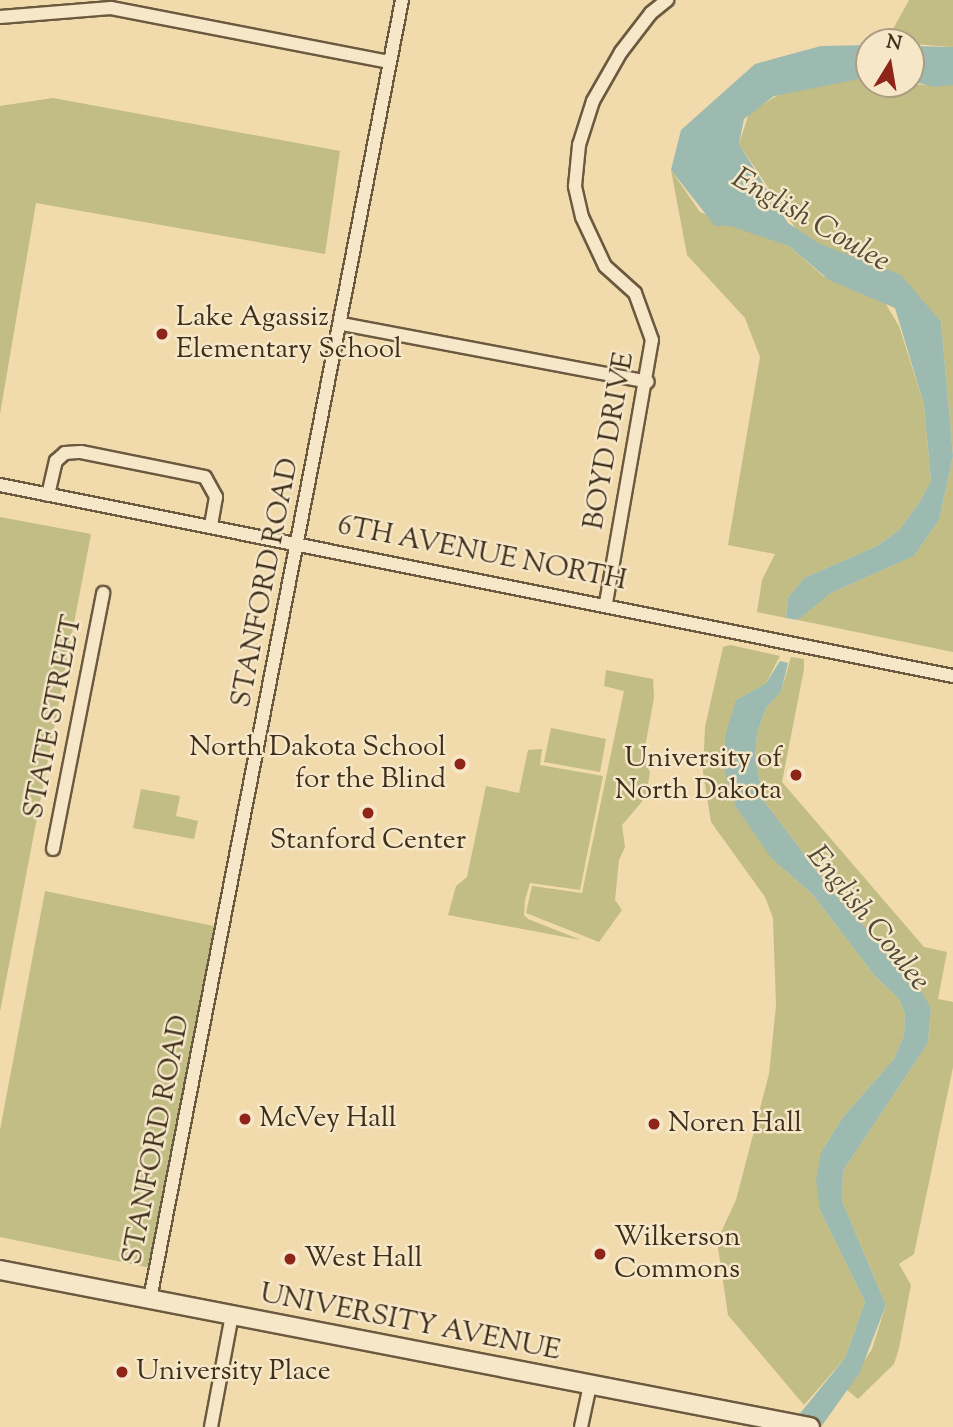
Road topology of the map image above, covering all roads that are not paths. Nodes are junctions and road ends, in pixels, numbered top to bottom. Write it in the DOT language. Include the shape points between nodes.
graph roads {
  1 [pos="402,0"];
  2 [pos="667,0"];
  3 [pos="0,18"];
  4 [pos="390,62"];
  5 [pos="342,324"];
  6 [pos="648,382"];
  7 [pos="0,485"];
  8 [pos="48,495"];
  9 [pos="211,526"];
  10 [pos="299,543"];
  11 [pos="103,593"];
  12 [pos="606,604"];
  13 [pos="953,677"];
  14 [pos="53,849"];
  15 [pos="0,1270"];
  16 [pos="150,1299"];
  17 [pos="232,1315"];
  18 [pos="590,1385"];
  19 [pos="211,1427"];
  20 [pos="581,1427"];
  21 [pos="810,1427"];
  1 -- 4 [label="street, STANFORD ROAD"];
  2 -- 6 [label="street, BOYD DRIVE" via="621,52 593,101 579,145 575,186 593,245 606,266 635,293 646,317 652,340"];
  3 -- 4 [label="street" via="111,8"];
  4 -- 5 [label="street, STANFORD ROAD"];
  5 -- 6 [label="street"];
  5 -- 10 [label="street, STANFORD ROAD"];
  6 -- 12 [label="street, BOYD DRIVE"];
  7 -- 8 [label="street, 6TH AVENUE NORTH"];
  8 -- 9 [label="street, 6TH AVENUE NORTH"];
  8 -- 9 [label="street" via="56,461 65,453 81,452 205,477 216,497"];
  9 -- 10 [label="street, 6TH AVENUE NORTH"];
  10 -- 12 [label="street, 6TH AVENUE NORTH"];
  10 -- 16 [label="street, STANFORD ROAD"];
  11 -- 14 [label="street, STATE STREET"];
  12 -- 13 [label="street, 6TH AVENUE NORTH"];
  15 -- 16 [label="street, UNIVERSITY AVENUE"];
  16 -- 17 [label="street, UNIVERSITY AVENUE"];
  17 -- 18 [label="street, UNIVERSITY AVENUE"];
  17 -- 19 [label="street"];
  18 -- 20 [label="street"];
  18 -- 21 [label="street, UNIVERSITY AVENUE"];
}
